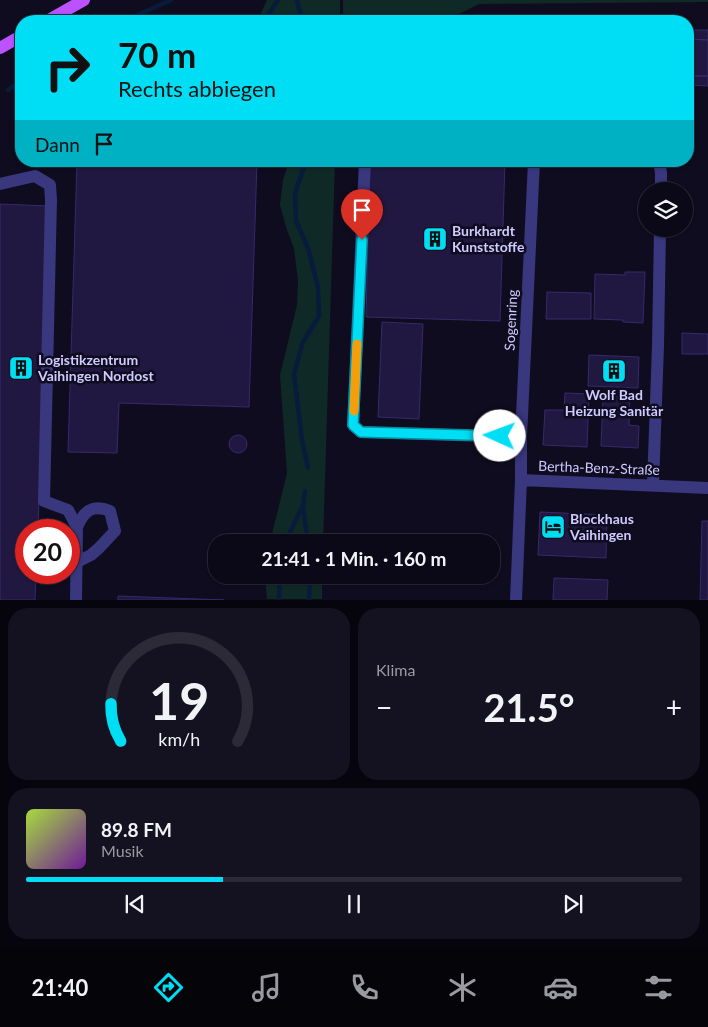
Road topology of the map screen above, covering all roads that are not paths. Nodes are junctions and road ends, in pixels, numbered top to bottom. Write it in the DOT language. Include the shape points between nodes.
graph roads {
  1 [pos="84,0"];
  2 [pos="58,15"];
  3 [pos="15,39"];
  4 [pos="0,48"];
  5 [pos="365,167"];
  6 [pos="534,167"];
  7 [pos="660,167"];
  8 [pos="661,182"];
  9 [pos="0,184"];
  10 [pos="660,237"];
  11 [pos="520,437"];
  12 [pos="521,480"];
  13 [pos="653,485"];
  14 [pos="707,487"];
  15 [pos="73,519"];
  16 [pos="80,520"];
  17 [pos="80,560"];
  18 [pos="76,584"];
  19 [pos="76,600"];
  20 [pos="516,600"];
  1 -- 2 [label="main road"];
  3 -- 4 [label="main road"];
  5 -- 11 [label="street" via="353,425 361,432"];
  6 -- 11 [label="street, Sogenring"];
  7 -- 8 [label="street"];
  9 -- 15 [label="street" via="35,176 50,185 44,501 68,510"];
  10 -- 13 [label="street"];
  11 -- 12 [label="street, Sogenring"];
  12 -- 13 [label="street, Bertha-Benz-Straße"];
  12 -- 20 [label="street, Bertha-Benz-Straße"];
  13 -- 14 [label="street, Bertha-Benz-Straße"];
  16 -- 17 [label="street" via="88,511 103,508 110,511 114,530 100,548"];
  18 -- 19 [label="street"];
}
